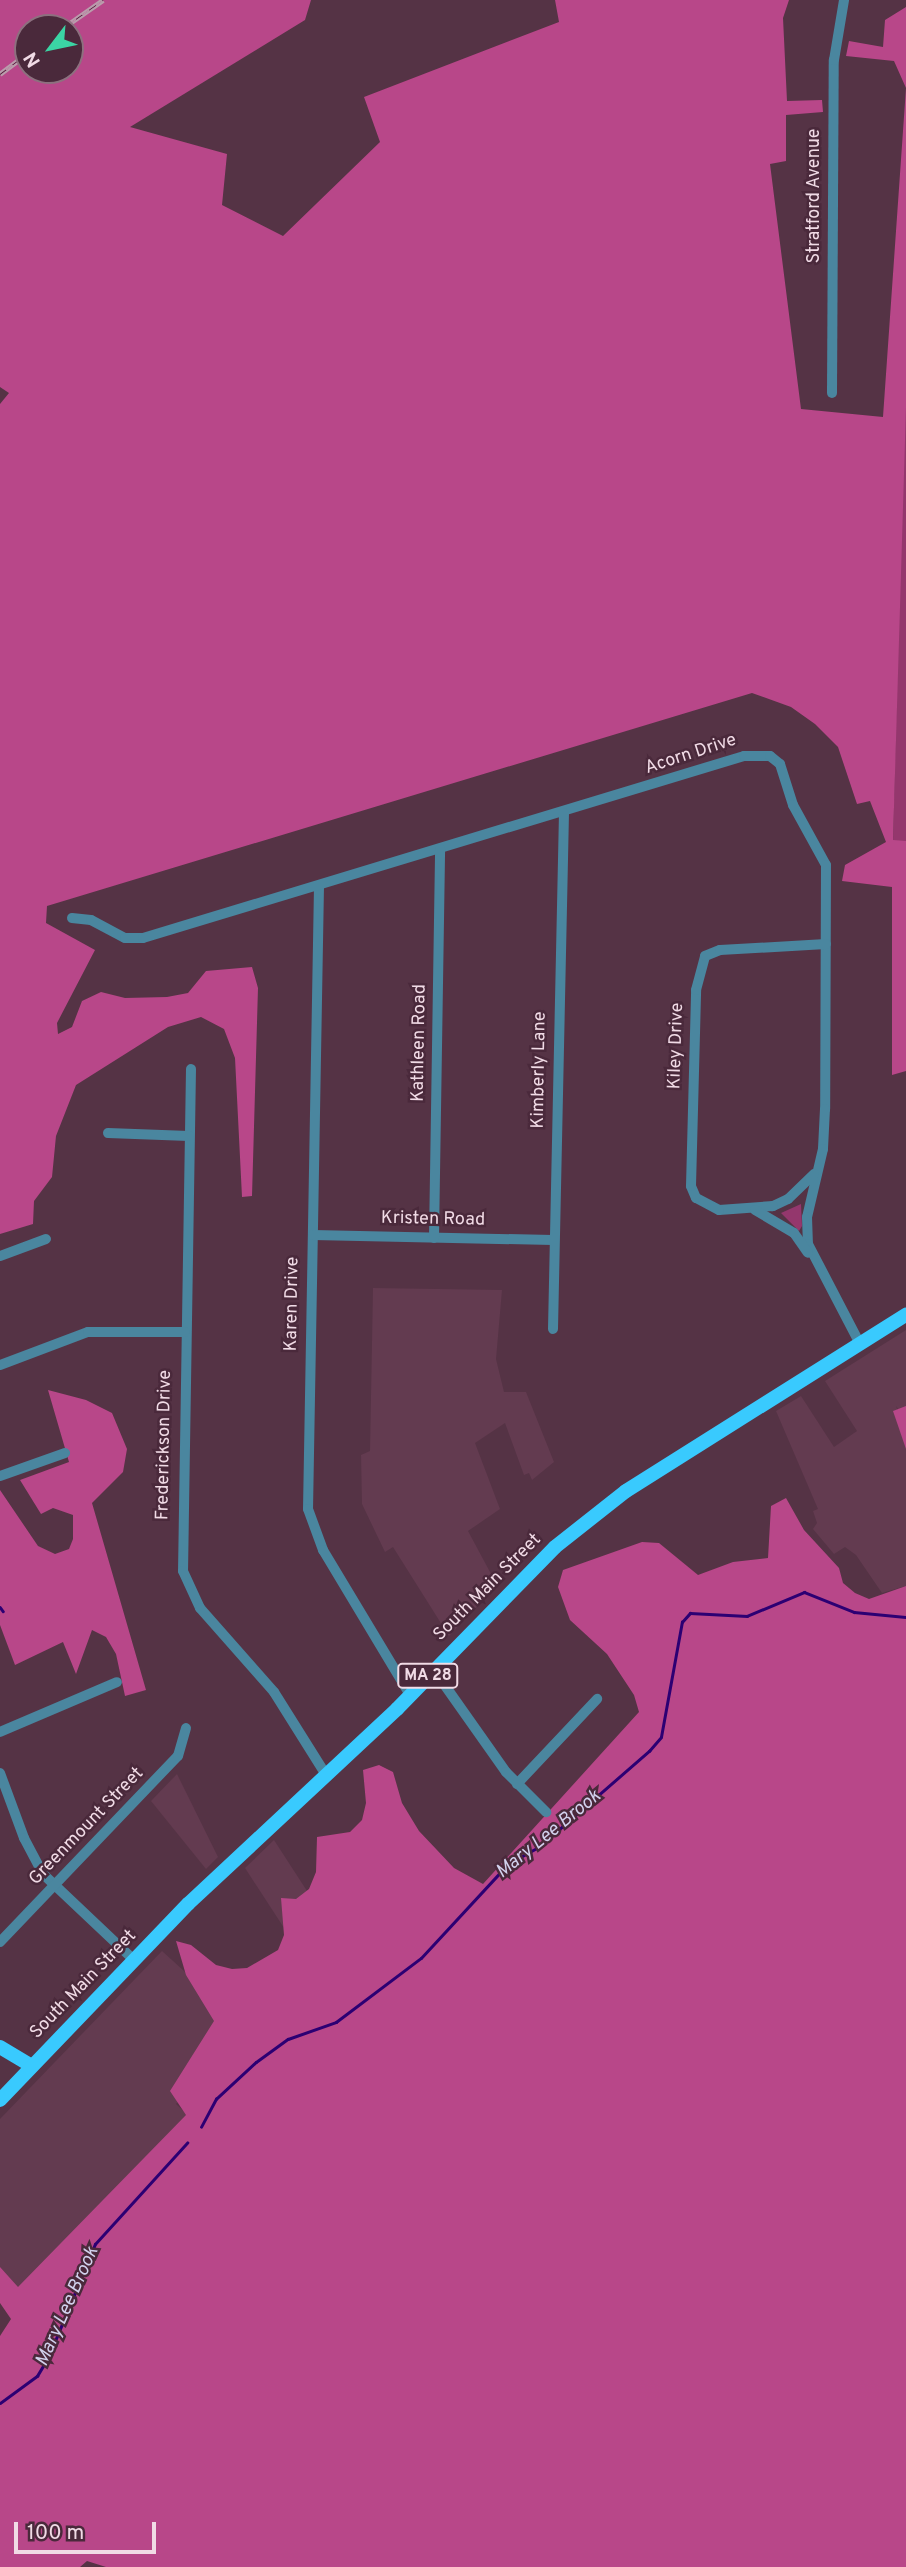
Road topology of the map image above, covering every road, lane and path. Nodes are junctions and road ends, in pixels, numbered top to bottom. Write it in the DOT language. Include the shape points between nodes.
graph roads {
  1 [pos="844,0"];
  2 [pos="832,393"];
  3 [pos="564,813"];
  4 [pos="440,849"];
  5 [pos="319,886"];
  6 [pos="72,918"];
  7 [pos="826,944"];
  8 [pos="191,1069"];
  9 [pos="108,1133"];
  10 [pos="189,1136"];
  11 [pos="817,1170"];
  12 [pos="755,1210"];
  13 [pos="313,1235"];
  14 [pos="46,1238"];
  15 [pos="434,1238"];
  16 [pos="553,1240"];
  17 [pos="0,1256"];
  18 [pos="813,1262"];
  19 [pos="906,1315"];
  20 [pos="553,1329"];
  21 [pos="186,1332"];
  22 [pos="860,1344"];
  23 [pos="0,1365"];
  24 [pos="65,1453"];
  25 [pos="0,1476"];
  26 [pos="434,1670"];
  27 [pos="117,1682"];
  28 [pos="410,1695"];
  29 [pos="597,1699"];
  30 [pos="186,1728"];
  31 [pos="0,1732"];
  32 [pos="0,1773"];
  33 [pos="326,1776"];
  34 [pos="517,1784"];
  35 [pos="4,1798"];
  36 [pos="545,1812"];
  37 [pos="53,1885"];
  38 [pos="0,1942"];
  39 [pos="134,1960"];
  40 [pos="0,2047"];
  41 [pos="32,2066"];
  42 [pos="0,2100"];
  1 -- 2 [label="street, Stratford Avenue" via="834,60"];
  3 -- 4 [label="street, Acorn Drive"];
  3 -- 7 [label="street, Acorn Drive" via="744,756 770,756 780,764 793,805 826,865"];
  3 -- 16 [label="street, Kimberly Lane"];
  4 -- 5 [label="street, Acorn Drive"];
  4 -- 15 [label="street, Kathleen Road"];
  5 -- 6 [label="street, Acorn Drive" via="143,939 125,938 91,920"];
  5 -- 13 [label="street, Karen Drive"];
  7 -- 11 [label="street, Acorn Drive" via="825,1109"];
  7 -- 12 [label="street, Kiley Drive" via="720,950 705,956 698,971 691,1186 703,1205"];
  8 -- 10 [label="street, Frederickson Drive"];
  9 -- 10 [label="street"];
  10 -- 21 [label="street, Frederickson Drive"];
  11 -- 12 [label="street, Kiley Drive" via="788,1199"];
  11 -- 18 [label="street, Acorn Drive" via="807,1217"];
  12 -- 18 [label="street" via="794,1233"];
  13 -- 15 [label="street, Kristen Road"];
  13 -- 28 [label="street, Karen Drive" via="306,1492 310,1517 323,1550"];
  14 -- 17 [label="street"];
  15 -- 16 [label="street, Kristen Road"];
  16 -- 20 [label="street, Kimberly Lane"];
  18 -- 22 [label="street, Acorn Drive"];
  19 -- 22 [label="main road, South Main Street / MA 28"];
  21 -- 23 [label="street" via="88,1332"];
  21 -- 33 [label="street, Frederickson Drive" via="183,1571 200,1608 274,1692"];
  22 -- 26 [label="main road, South Main Street / MA 28" via="587,1520 523,1576"];
  24 -- 25 [label="street"];
  26 -- 28 [label="main road, South Main Street / MA 28"];
  26 -- 34 [label="street"];
  27 -- 31 [label="street"];
  28 -- 33 [label="main road, South Main Street / MA 28"];
  29 -- 34 [label="street"];
  30 -- 37 [label="street, Greenmount Street" via="178,1756"];
  32 -- 35 [label="street"];
  33 -- 39 [label="main road, South Main Street / MA 28"];
  34 -- 36 [label="street"];
  35 -- 37 [label="street" via="32,1855"];
  37 -- 38 [label="street, Greenmount Street"];
  37 -- 39 [label="street"];
  39 -- 41 [label="main road, South Main Street / MA 28"];
  40 -- 41 [label="main road"];
  41 -- 42 [label="main road, South Main Street / MA 28"];
}
